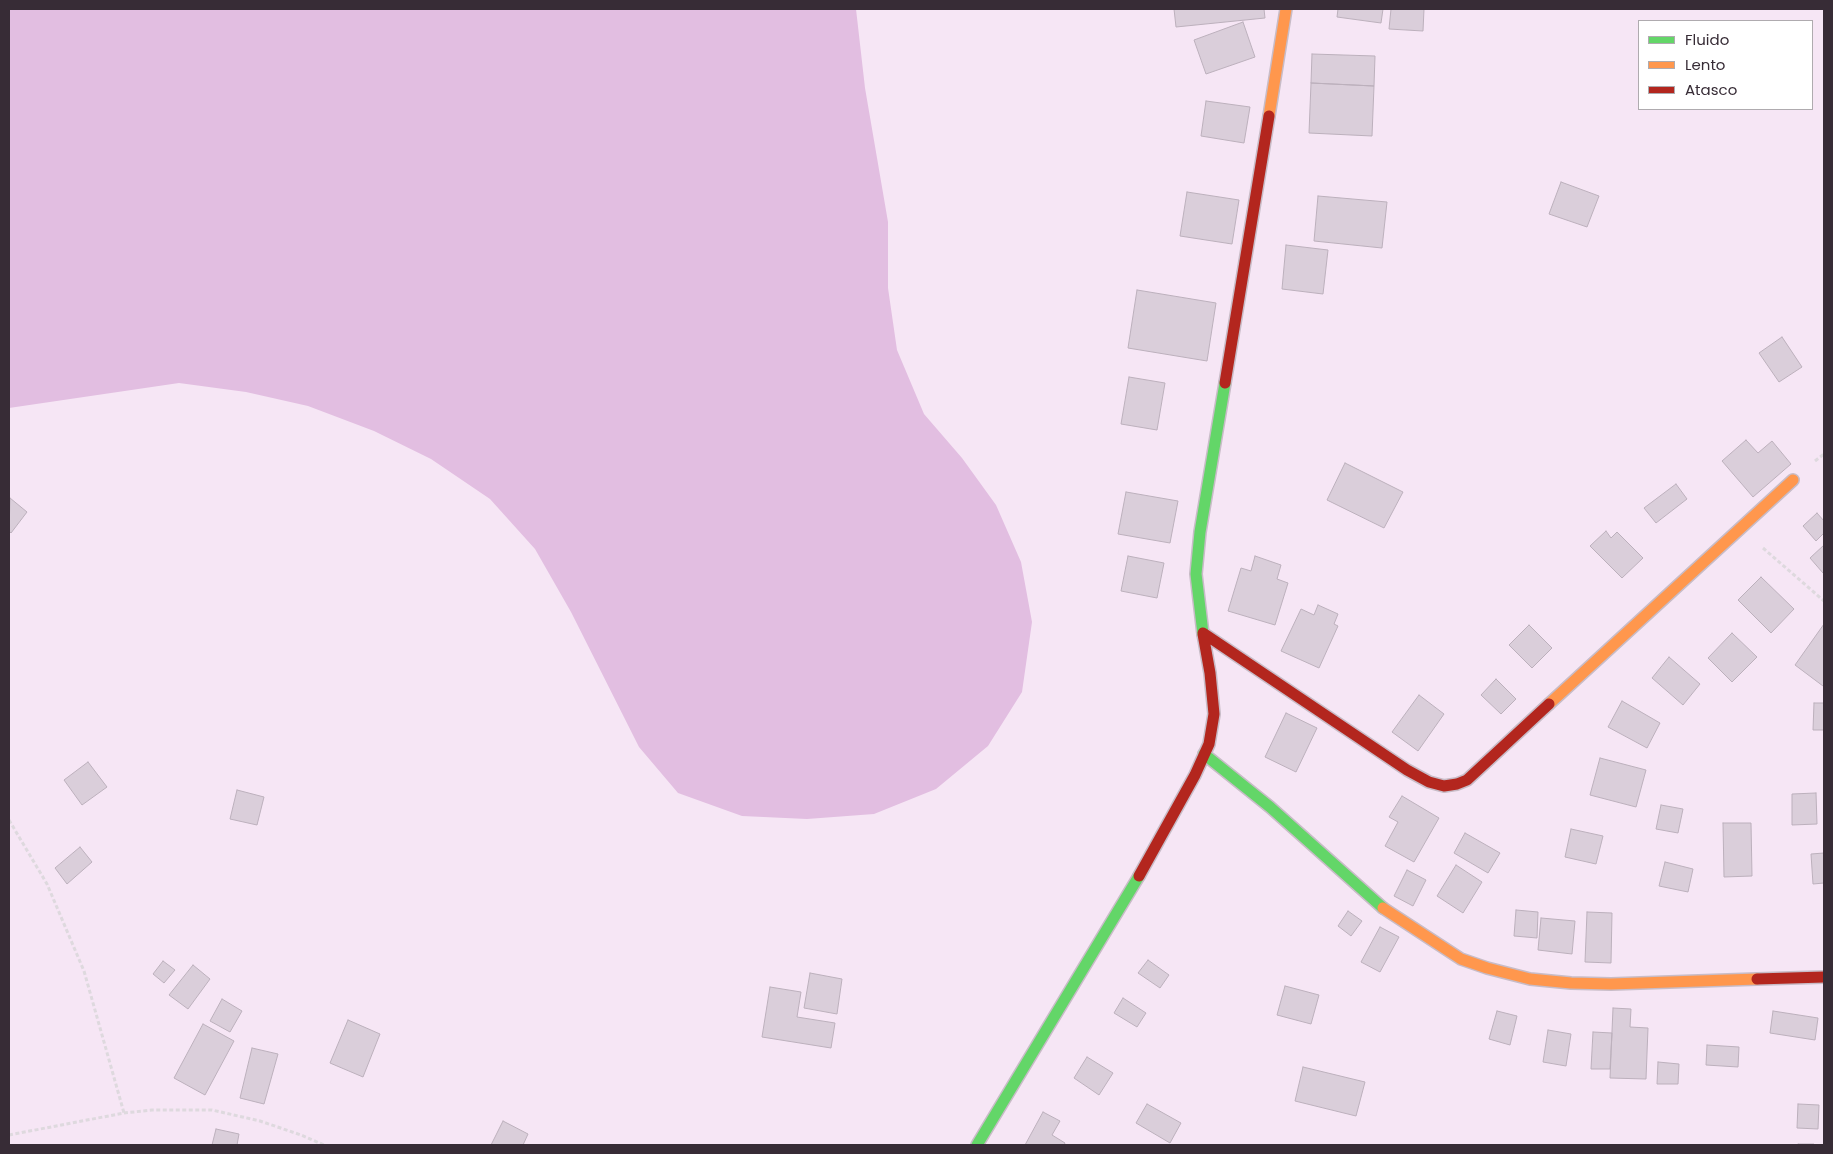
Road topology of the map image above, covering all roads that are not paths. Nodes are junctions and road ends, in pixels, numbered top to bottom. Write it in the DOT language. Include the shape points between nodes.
graph roads {
  1 [pos="1286,9"];
  2 [pos="1793,480"];
  3 [pos="1202,633"];
  4 [pos="1204,754"];
  5 [pos="1824,977"];
  6 [pos="977,1145"];
  1 -- 3 [label="street" via="1200,532 1196,574"];
  2 -- 3 [label="street" via="1467,780 1458,784 1444,786 1429,782 1407,770"];
  3 -- 4 [label="street" via="1214,714"];
  4 -- 5 [label="street" via="1270,806 1384,909 1461,959 1530,979 1571,983"];
  4 -- 6 [label="street" via="1139,875"];
}
